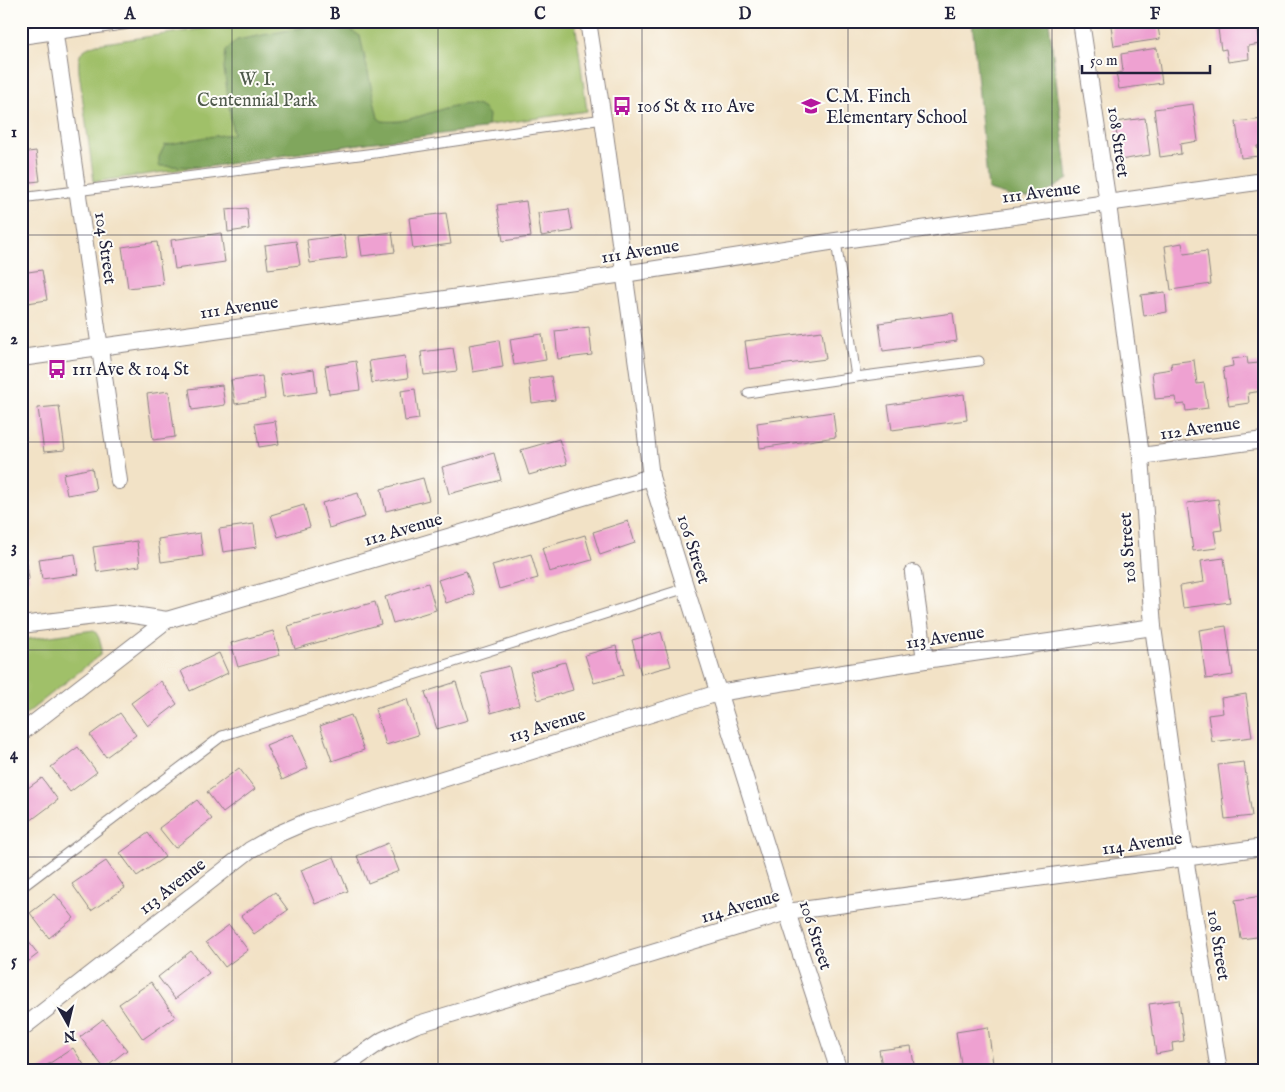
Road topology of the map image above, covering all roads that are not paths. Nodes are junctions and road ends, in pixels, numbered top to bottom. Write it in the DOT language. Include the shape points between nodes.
graph roads {
  1 [pos="125,21"];
  2 [pos="588,21"];
  3 [pos="1082,21"];
  4 [pos="54,26"];
  5 [pos="21,36"];
  6 [pos="603,119"];
  7 [pos="1264,181"];
  8 [pos="78,190"];
  9 [pos="21,198"];
  10 [pos="1108,204"];
  11 [pos="836,241"];
  12 [pos="624,274"];
  13 [pos="100,347"];
  14 [pos="21,358"];
  15 [pos="979,361"];
  16 [pos="856,377"];
  17 [pos="748,393"];
  18 [pos="1264,440"];
  19 [pos="1141,456"];
  20 [pos="651,477"];
  21 [pos="119,481"];
  22 [pos="913,574"];
  23 [pos="686,588"];
  24 [pos="167,620"];
  25 [pos="21,626"];
  26 [pos="1153,627"];
  27 [pos="925,660"];
  28 [pos="718,693"];
  29 [pos="21,733"];
  30 [pos="1264,847"];
  31 [pos="1185,857"];
  32 [pos="21,888"];
  33 [pos="787,912"];
  34 [pos="21,1029"];
  35 [pos="338,1071"];
  36 [pos="840,1071"];
  37 [pos="1220,1071"];
  1 -- 4 [label="street"];
  2 -- 6 [label="street, 106 Street"];
  3 -- 10 [label="street, 108 Street"];
  4 -- 5 [label="street"];
  4 -- 8 [label="street, 104 Street"];
  6 -- 8 [label="lane" via="375,153"];
  6 -- 12 [label="street, 106 Street"];
  7 -- 10 [label="street, 111 Avenue"];
  8 -- 9 [label="lane"];
  8 -- 13 [label="street, 104 Street"];
  10 -- 11 [label="street, 111 Avenue"];
  10 -- 19 [label="street, 108 Street"];
  11 -- 12 [label="street, 111 Avenue"];
  11 -- 16 [label="lane"];
  12 -- 13 [label="street, 111 Avenue"];
  12 -- 20 [label="street, 106 Street"];
  13 -- 14 [label="street, 111 Avenue"];
  13 -- 21 [label="street, 104 Street"];
  15 -- 16 [label="lane"];
  16 -- 17 [label="lane"];
  18 -- 19 [label="street, 112 Avenue"];
  19 -- 26 [label="street, 108 Street"];
  20 -- 23 [label="street, 106 Street"];
  20 -- 24 [label="street, 112 Avenue"];
  22 -- 27 [label="street"];
  23 -- 28 [label="street, 106 Street"];
  23 -- 32 [label="lane" via="222,736"];
  24 -- 25 [label="street, 112 Avenue" via="120,612"];
  24 -- 29 [label="street, 112 Avenue"];
  26 -- 27 [label="street, 113 Avenue"];
  26 -- 31 [label="street, 108 Street"];
  27 -- 28 [label="street, 113 Avenue"];
  28 -- 33 [label="street, 106 Street"];
  28 -- 34 [label="street, 113 Avenue" via="308,820 278,834 250,850"];
  30 -- 31 [label="street, 114 Avenue"];
  31 -- 33 [label="street, 114 Avenue"];
  31 -- 37 [label="street, 108 Street"];
  33 -- 35 [label="street, 114 Avenue" via="415,1025 383,1040"];
  33 -- 36 [label="street, 106 Street"];
}
